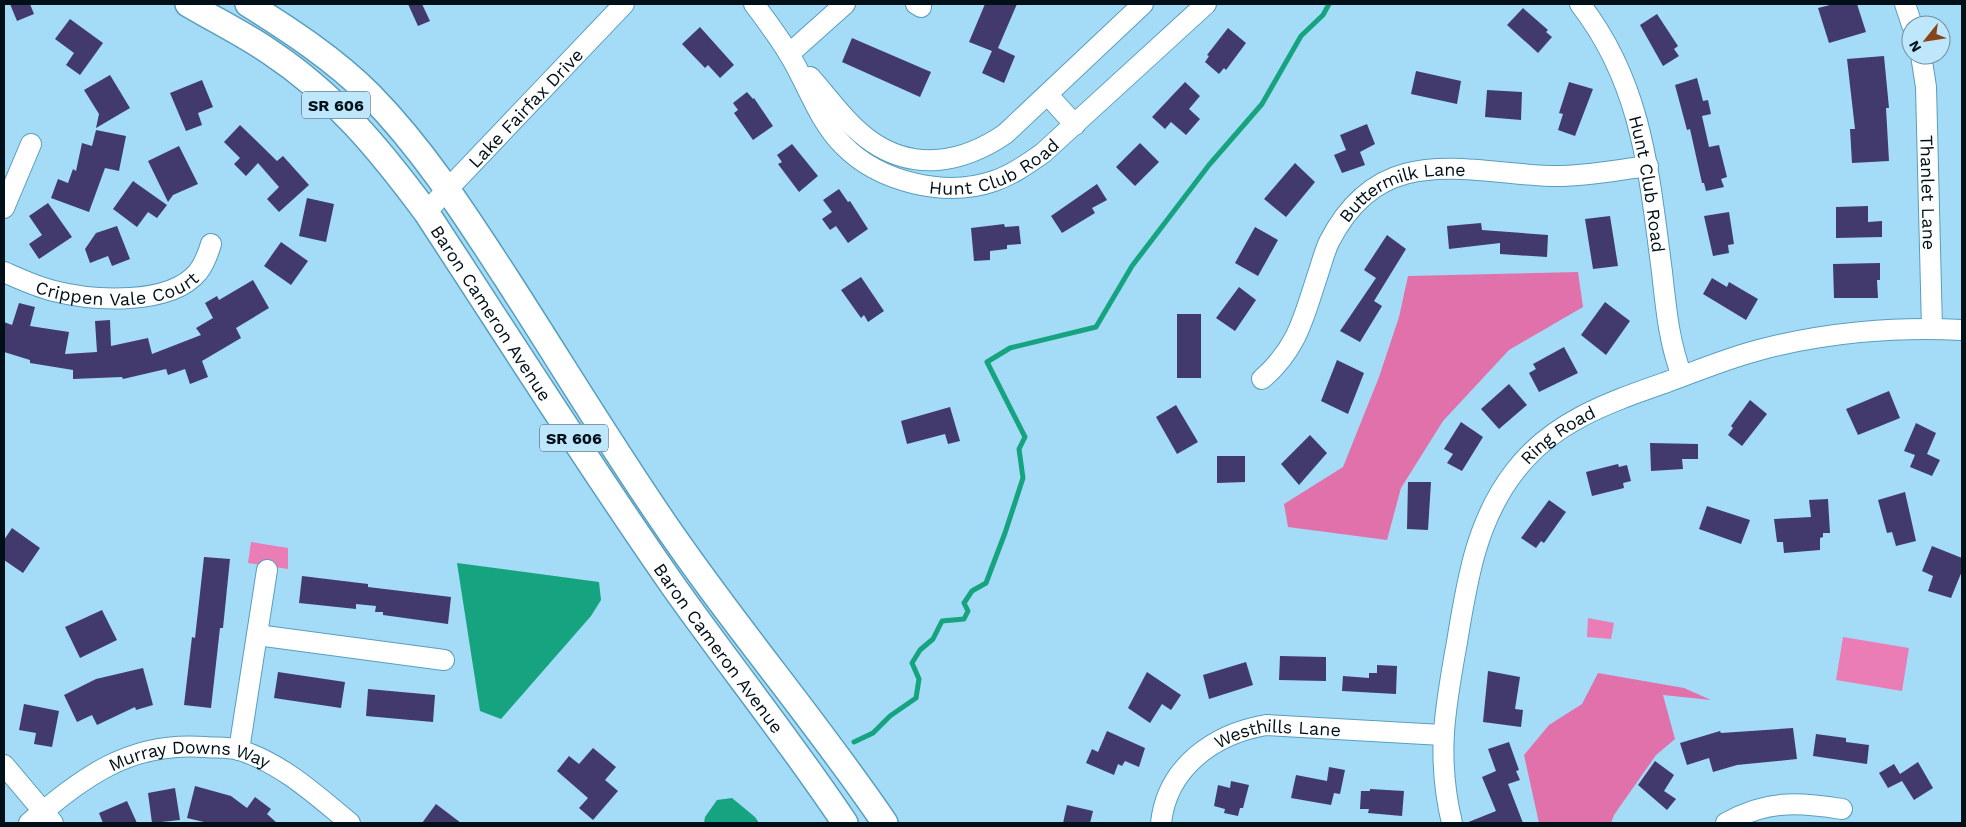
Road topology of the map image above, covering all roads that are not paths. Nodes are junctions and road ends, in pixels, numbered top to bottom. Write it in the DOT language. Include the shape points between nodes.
graph roads {
  1 [pos="188,4"];
  2 [pos="248,4"];
  3 [pos="624,4"];
  4 [pos="754,4"];
  5 [pos="845,4"];
  6 [pos="1143,4"];
  7 [pos="1206,4"];
  8 [pos="1580,4"];
  9 [pos="789,54"];
  10 [pos="1923,65"];
  11 [pos="1048,95"];
  12 [pos="1075,125"];
  13 [pos="31,144"];
  14 [pos="1648,166"];
  15 [pos="448,190"];
  16 [pos="4,208"];
  17 [pos="426,212"];
  18 [pos="211,244"];
  19 [pos="4,272"];
  20 [pos="1932,329"];
  21 [pos="1962,330"];
  22 [pos="1682,376"];
  23 [pos="1262,379"];
  24 [pos="267,570"];
  25 [pos="257,635"];
  26 [pos="444,660"];
  27 [pos="1442,735"];
  28 [pos="239,750"];
  29 [pos="4,765"];
  30 [pos="1842,809"];
  31 [pos="42,819"];
  32 [pos="350,823"];
  33 [pos="844,823"];
  34 [pos="885,823"];
  35 [pos="1161,823"];
  36 [pos="1452,823"];
  37 [pos="1726,823"];
  1 -- 17 [label="main road, Baron Cameron Avenue / SR 606" via="270,52 303,76 370,138"];
  2 -- 15 [label="main road, Baron Cameron Avenue / SR 606" via="297,35 370,95"];
  3 -- 15 [label="street, Lake Fairfax Drive"];
  4 -- 9 [label="street, Hunt Club Road"];
  5 -- 9 [label="street"];
  6 -- 11 [label="street, Hunt Club Road"];
  7 -- 12 [label="street, Hunt Club Road"];
  8 -- 14 [label="street, Hunt Club Road" via="1609,46 1624,77 1637,115"];
  9 -- 11 [label="street, Hunt Club Road" via="872,142 896,154 920,160 970,155 986,147"];
  9 -- 12 [label="street, Hunt Club Road" via="827,124 843,145 880,171 908,182 958,188 994,181 1043,153"];
  10 -- 20 [label="street, Thanlet Lane" via="1926,88"];
  11 -- 12 [label="street"];
  13 -- 16 [label="street"];
  14 -- 22 [label="street, Hunt Club Road" via="1671,342"];
  14 -- 23 [label="street, Buttermilk Lane" via="1551,176 1435,167 1391,179 1353,206 1339,224 1328,244 1290,351"];
  15 -- 17 [label="street, Lake Fairfax Drive"];
  15 -- 34 [label="main road, Baron Cameron Avenue / SR 606" via="659,516"];
  17 -- 33 [label="main road, Baron Cameron Avenue / SR 606" via="617,504 806,763"];
  18 -- 19 [label="street, Crippen Vale Court" via="197,273 184,283 171,290 142,296 85,297 54,291"];
  20 -- 21 [label="street, Ring Road"];
  20 -- 22 [label="street, Ring Road" via="1806,339 1758,350"];
  22 -- 27 [label="street, Ring Road" via="1606,404 1559,429 1535,448 1498,495 1485,521 1468,576"];
  24 -- 25 [label="street"];
  25 -- 26 [label="street"];
  25 -- 28 [label="street"];
  27 -- 35 [label="street, Westhills Lane" via="1266,725 1245,728 1225,736 1189,763 1167,800"];
  27 -- 36 [label="street, Ring Road" via="1442,769"];
  28 -- 31 [label="street, Murray Downs Way" via="190,746 133,754 83,779"];
  28 -- 32 [label="street, Murray Downs Way" via="295,778"];
  29 -- 31 [label="street"];
  30 -- 37 [label="street" via="1813,804 1783,804 1762,807"];
}
